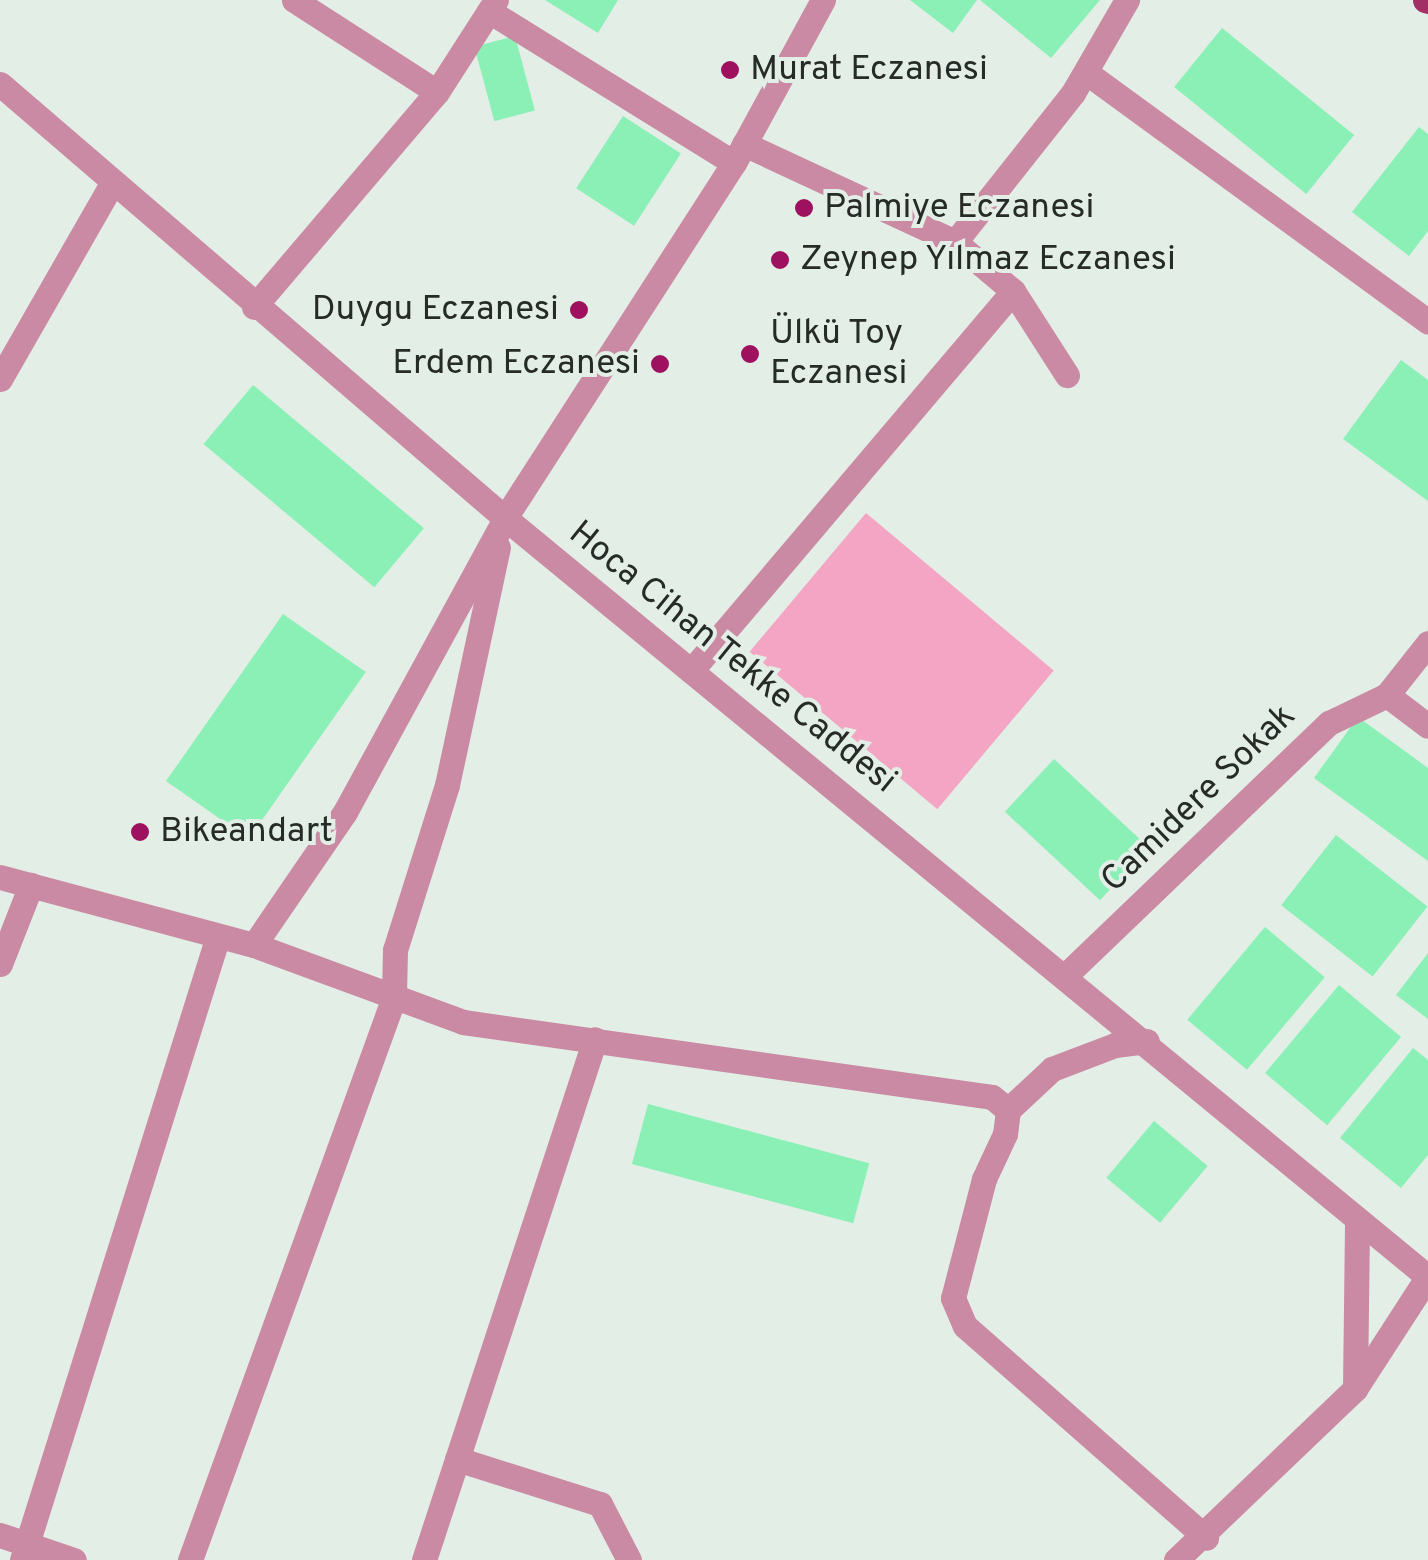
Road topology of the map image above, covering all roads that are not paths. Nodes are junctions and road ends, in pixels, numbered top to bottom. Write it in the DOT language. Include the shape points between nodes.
graph roads {
  1 [pos="294,0"];
  2 [pos="823,0"];
  3 [pos="1127,0"];
  4 [pos="492,5"];
  5 [pos="1087,73"];
  6 [pos="0,84"];
  7 [pos="437,92"];
  8 [pos="739,153"];
  9 [pos="111,184"];
  10 [pos="955,242"];
  11 [pos="1012,291"];
  12 [pos="254,307"];
  13 [pos="1428,322"];
  14 [pos="1067,375"];
  15 [pos="0,379"];
  16 [pos="505,518"];
  17 [pos="1428,643"];
  18 [pos="690,671"];
  19 [pos="1387,694"];
  20 [pos="1428,726"];
  21 [pos="0,877"];
  22 [pos="30,886"];
  23 [pos="218,936"];
  24 [pos="254,945"];
  25 [pos="0,964"];
  26 [pos="1068,974"];
  27 [pos="394,997"];
  28 [pos="595,1038"];
  29 [pos="1147,1042"];
  30 [pos="1008,1110"];
  31 [pos="1357,1220"];
  32 [pos="1428,1276"];
  33 [pos="1355,1389"];
  34 [pos="456,1459"];
  35 [pos="0,1535"];
  36 [pos="1206,1538"];
  37 [pos="25,1552"];
  38 [pos="74,1560"];
  39 [pos="190,1560"];
  40 [pos="424,1560"];
  41 [pos="629,1560"];
  42 [pos="1176,1560"];
  1 -- 7 [label="street"];
  2 -- 8 [label="street"];
  3 -- 5 [label="street"];
  4 -- 7 [label="street"];
  4 -- 8 [label="street"];
  5 -- 10 [label="street"];
  5 -- 13 [label="street"];
  6 -- 9 [label="street, Hoca Cihan Tekke Caddesi"];
  7 -- 12 [label="street"];
  8 -- 10 [label="street"];
  8 -- 16 [label="street"];
  9 -- 12 [label="street, Hoca Cihan Tekke Caddesi"];
  9 -- 15 [label="street"];
  10 -- 11 [label="street"];
  11 -- 14 [label="street"];
  11 -- 18 [label="street"];
  12 -- 16 [label="street, Hoca Cihan Tekke Caddesi"];
  16 -- 18 [label="street, Hoca Cihan Tekke Caddesi"];
  16 -- 24 [label="street" via="344,812"];
  16 -- 27 [label="street" via="447,785 395,950"];
  17 -- 19 [label="street, Camidere Sokak"];
  18 -- 26 [label="street, Hoca Cihan Tekke Caddesi"];
  19 -- 20 [label="street"];
  19 -- 26 [label="street, Camidere Sokak" via="1329,723"];
  21 -- 22 [label="street"];
  22 -- 23 [label="street"];
  22 -- 25 [label="street"];
  23 -- 24 [label="street"];
  23 -- 37 [label="street"];
  24 -- 27 [label="street"];
  26 -- 29 [label="street, Hoca Cihan Tekke Caddesi"];
  27 -- 28 [label="street" via="463,1022"];
  27 -- 39 [label="street"];
  28 -- 30 [label="street" via="992,1097"];
  28 -- 34 [label="street"];
  29 -- 30 [label="street" via="1052,1069"];
  29 -- 31 [label="street, Hoca Cihan Tekke Caddesi"];
  30 -- 36 [label="street" via="952,1298 965,1326"];
  31 -- 32 [label="street, Hoca Cihan Tekke Caddesi"];
  31 -- 33 [label="street"];
  32 -- 33 [label="street"];
  33 -- 36 [label="street"];
  34 -- 40 [label="street"];
  34 -- 41 [label="street" via="600,1504"];
  35 -- 37 [label="street"];
  36 -- 42 [label="street"];
  37 -- 38 [label="street"];
}
